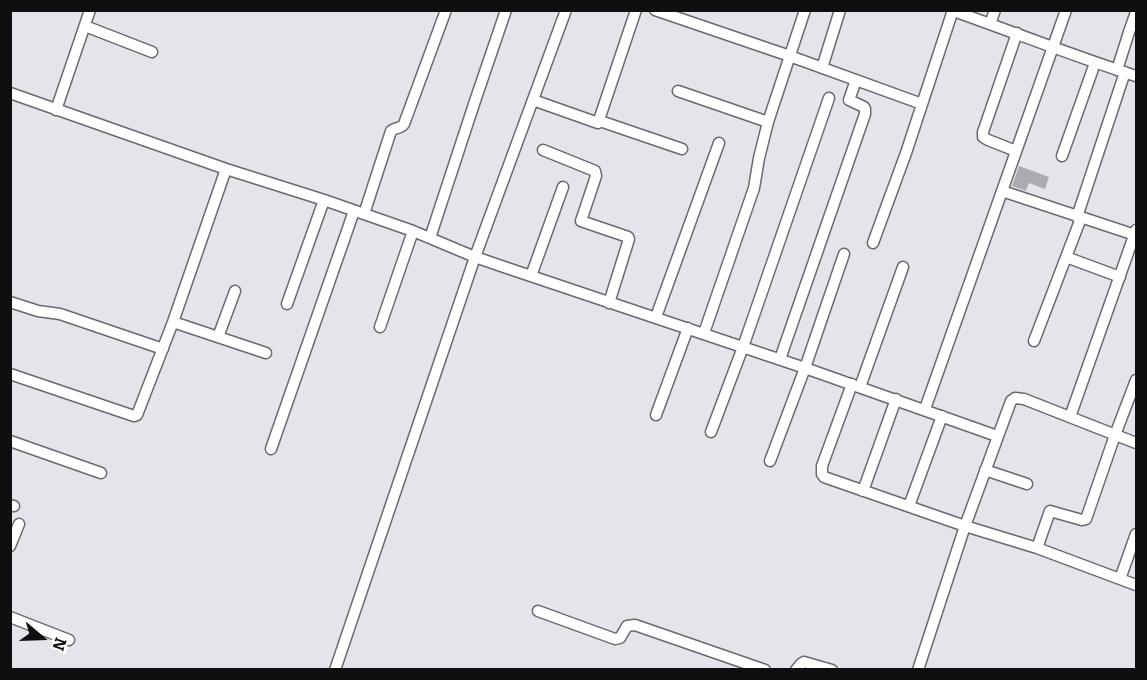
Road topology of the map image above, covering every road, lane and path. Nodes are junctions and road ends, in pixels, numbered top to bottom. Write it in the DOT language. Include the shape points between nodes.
graph roads {
  1 [pos="90,10"];
  2 [pos="446,10"];
  3 [pos="506,10"];
  4 [pos="566,10"];
  5 [pos="636,10"];
  6 [pos="655,10"];
  7 [pos="805,10"];
  8 [pos="840,10"];
  9 [pos="995,10"];
  10 [pos="1066,10"];
  11 [pos="952,11"];
  12 [pos="1137,12"];
  13 [pos="990,24"];
  14 [pos="84,26"];
  15 [pos="1017,33"];
  16 [pos="1052,47"];
  17 [pos="152,52"];
  18 [pos="789,56"];
  19 [pos="1095,63"];
  20 [pos="822,68"];
  21 [pos="1121,71"];
  22 [pos="1137,76"];
  23 [pos="856,80"];
  24 [pos="678,91"];
  25 [pos="10,93"];
  26 [pos="829,98"];
  27 [pos="533,100"];
  28 [pos="922,104"];
  29 [pos="56,110"];
  30 [pos="600,121"];
  31 [pos="768,122"];
  32 [pos="719,143"];
  33 [pos="682,149"];
  34 [pos="543,150"];
  35 [pos="1016,151"];
  36 [pos="1062,156"];
  37 [pos="226,169"];
  38 [pos="563,187"];
  39 [pos="1002,191"];
  40 [pos="324,200"];
  41 [pos="359,212"];
  42 [pos="1079,218"];
  43 [pos="413,231"];
  44 [pos="1136,233"];
  45 [pos="430,238"];
  46 [pos="873,243"];
  47 [pos="844,254"];
  48 [pos="1066,256"];
  49 [pos="1132,256"];
  50 [pos="476,257"];
  51 [pos="903,267"];
  52 [pos="531,276"];
  53 [pos="1120,277"];
  54 [pos="235,291"];
  55 [pos="10,302"];
  56 [pos="609,303"];
  57 [pos="287,304"];
  58 [pos="656,317"];
  59 [pos="173,322"];
  60 [pos="380,327"];
  61 [pos="688,328"];
  62 [pos="704,333"];
  63 [pos="218,337"];
  64 [pos="1034,341"];
  65 [pos="743,347"];
  66 [pos="163,349"];
  67 [pos="266,353"];
  68 [pos="780,359"];
  69 [pos="805,368"];
  70 [pos="10,374"];
  71 [pos="1137,380"];
  72 [pos="856,386"];
  73 [pos="896,399"];
  74 [pos="925,409"];
  75 [pos="656,415"];
  76 [pos="942,416"];
  77 [pos="1070,417"];
  78 [pos="711,432"];
  79 [pos="1114,435"];
  80 [pos="997,436"];
  81 [pos="10,441"];
  82 [pos="1137,442"];
  83 [pos="271,449"];
  84 [pos="770,461"];
  85 [pos="985,470"];
  86 [pos="101,473"];
  87 [pos="1027,484"];
  88 [pos="863,490"];
  89 [pos="909,506"];
  90 [pos="19,524"];
  91 [pos="965,526"];
  92 [pos="1137,534"];
  93 [pos="10,546"];
  94 [pos="1036,548"];
  95 [pos="1120,579"];
  96 [pos="1137,585"];
  97 [pos="538,611"];
  98 [pos="10,617"];
  99 [pos="69,640"];
  100 [pos="334,669"];
  101 [pos="765,669"];
  102 [pos="796,669"];
  103 [pos="832,669"];
  104 [pos="918,669"];
  1 -- 14 [label="street"];
  2 -- 41 [label="street" via="404,124 391,131"];
  3 -- 45 [label="street"];
  4 -- 27 [label="street"];
  5 -- 30 [label="street"];
  6 -- 18 [label="street"];
  7 -- 18 [label="street"];
  8 -- 20 [label="street"];
  9 -- 13 [label="street"];
  10 -- 16 [label="street"];
  11 -- 13 [label="street"];
  11 -- 28 [label="street"];
  12 -- 21 [label="street"];
  13 -- 15 [label="street"];
  14 -- 17 [label="street"];
  14 -- 29 [label="street"];
  15 -- 16 [label="street"];
  15 -- 35 [label="street" via="983,132 988,140"];
  16 -- 19 [label="street"];
  16 -- 35 [label="street"];
  18 -- 20 [label="street"];
  18 -- 31 [label="street"];
  19 -- 21 [label="street"];
  19 -- 36 [label="street"];
  20 -- 23 [label="street"];
  21 -- 22 [label="street"];
  21 -- 42 [label="street"];
  23 -- 28 [label="street"];
  23 -- 68 [label="street" via="849,100 865,111"];
  24 -- 31 [label="street"];
  25 -- 29 [label="street"];
  26 -- 65 [label="street"];
  27 -- 30 [label="street" via="596,123"];
  27 -- 50 [label="street"];
  28 -- 46 [label="street"];
  29 -- 37 [label="street"];
  30 -- 33 [label="street"];
  31 -- 62 [label="street" via="754,188"];
  32 -- 58 [label="street"];
  34 -- 56 [label="street" via="595,171 581,220 628,238"];
  35 -- 39 [label="street"];
  37 -- 40 [label="street"];
  37 -- 59 [label="street"];
  38 -- 52 [label="street"];
  39 -- 42 [label="street"];
  39 -- 74 [label="street"];
  40 -- 41 [label="street"];
  40 -- 57 [label="street"];
  41 -- 43 [label="street"];
  41 -- 83 [label="street"];
  42 -- 44 [label="street"];
  42 -- 48 [label="street"];
  43 -- 45 [label="street"];
  43 -- 60 [label="street"];
  44 -- 49 [label="street"];
  45 -- 50 [label="street"];
  47 -- 69 [label="street"];
  48 -- 53 [label="street"];
  48 -- 64 [label="street"];
  49 -- 53 [label="street"];
  50 -- 52 [label="street"];
  50 -- 100 [label="street"];
  51 -- 72 [label="street"];
  52 -- 56 [label="street"];
  53 -- 77 [label="street"];
  54 -- 63 [label="street"];
  55 -- 66 [label="street" via="60,314"];
  56 -- 58 [label="street"];
  58 -- 61 [label="street"];
  59 -- 63 [label="street"];
  59 -- 66 [label="street"];
  61 -- 62 [label="street"];
  61 -- 75 [label="street"];
  62 -- 65 [label="street"];
  63 -- 67 [label="street"];
  65 -- 68 [label="street"];
  65 -- 78 [label="street"];
  66 -- 70 [label="street" via="134,416"];
  68 -- 69 [label="street"];
  69 -- 72 [label="street"];
  69 -- 84 [label="street"];
  71 -- 79 [label="street"];
  72 -- 73 [label="street"];
  72 -- 88 [label="street" via="822,474"];
  73 -- 74 [label="street"];
  73 -- 88 [label="street"];
  74 -- 76 [label="street"];
  76 -- 80 [label="street"];
  76 -- 89 [label="street"];
  77 -- 79 [label="street"];
  77 -- 80 [label="street" via="1015,398"];
  79 -- 82 [label="street"];
  79 -- 94 [label="street" via="1085,520 1050,511"];
  80 -- 85 [label="street"];
  81 -- 86 [label="street"];
  85 -- 87 [label="street"];
  85 -- 91 [label="street"];
  88 -- 89 [label="street"];
  89 -- 91 [label="street"];
  90 -- 93 [label="street"];
  91 -- 94 [label="street"];
  91 -- 104 [label="street"];
  92 -- 95 [label="street"];
  94 -- 95 [label="street"];
  95 -- 96 [label="street"];
  97 -- 101 [label="street" via="615,639 627,626 635,626"];
  98 -- 99 [label="street"];
  102 -- 103 [label="street" via="804,662"];
}
